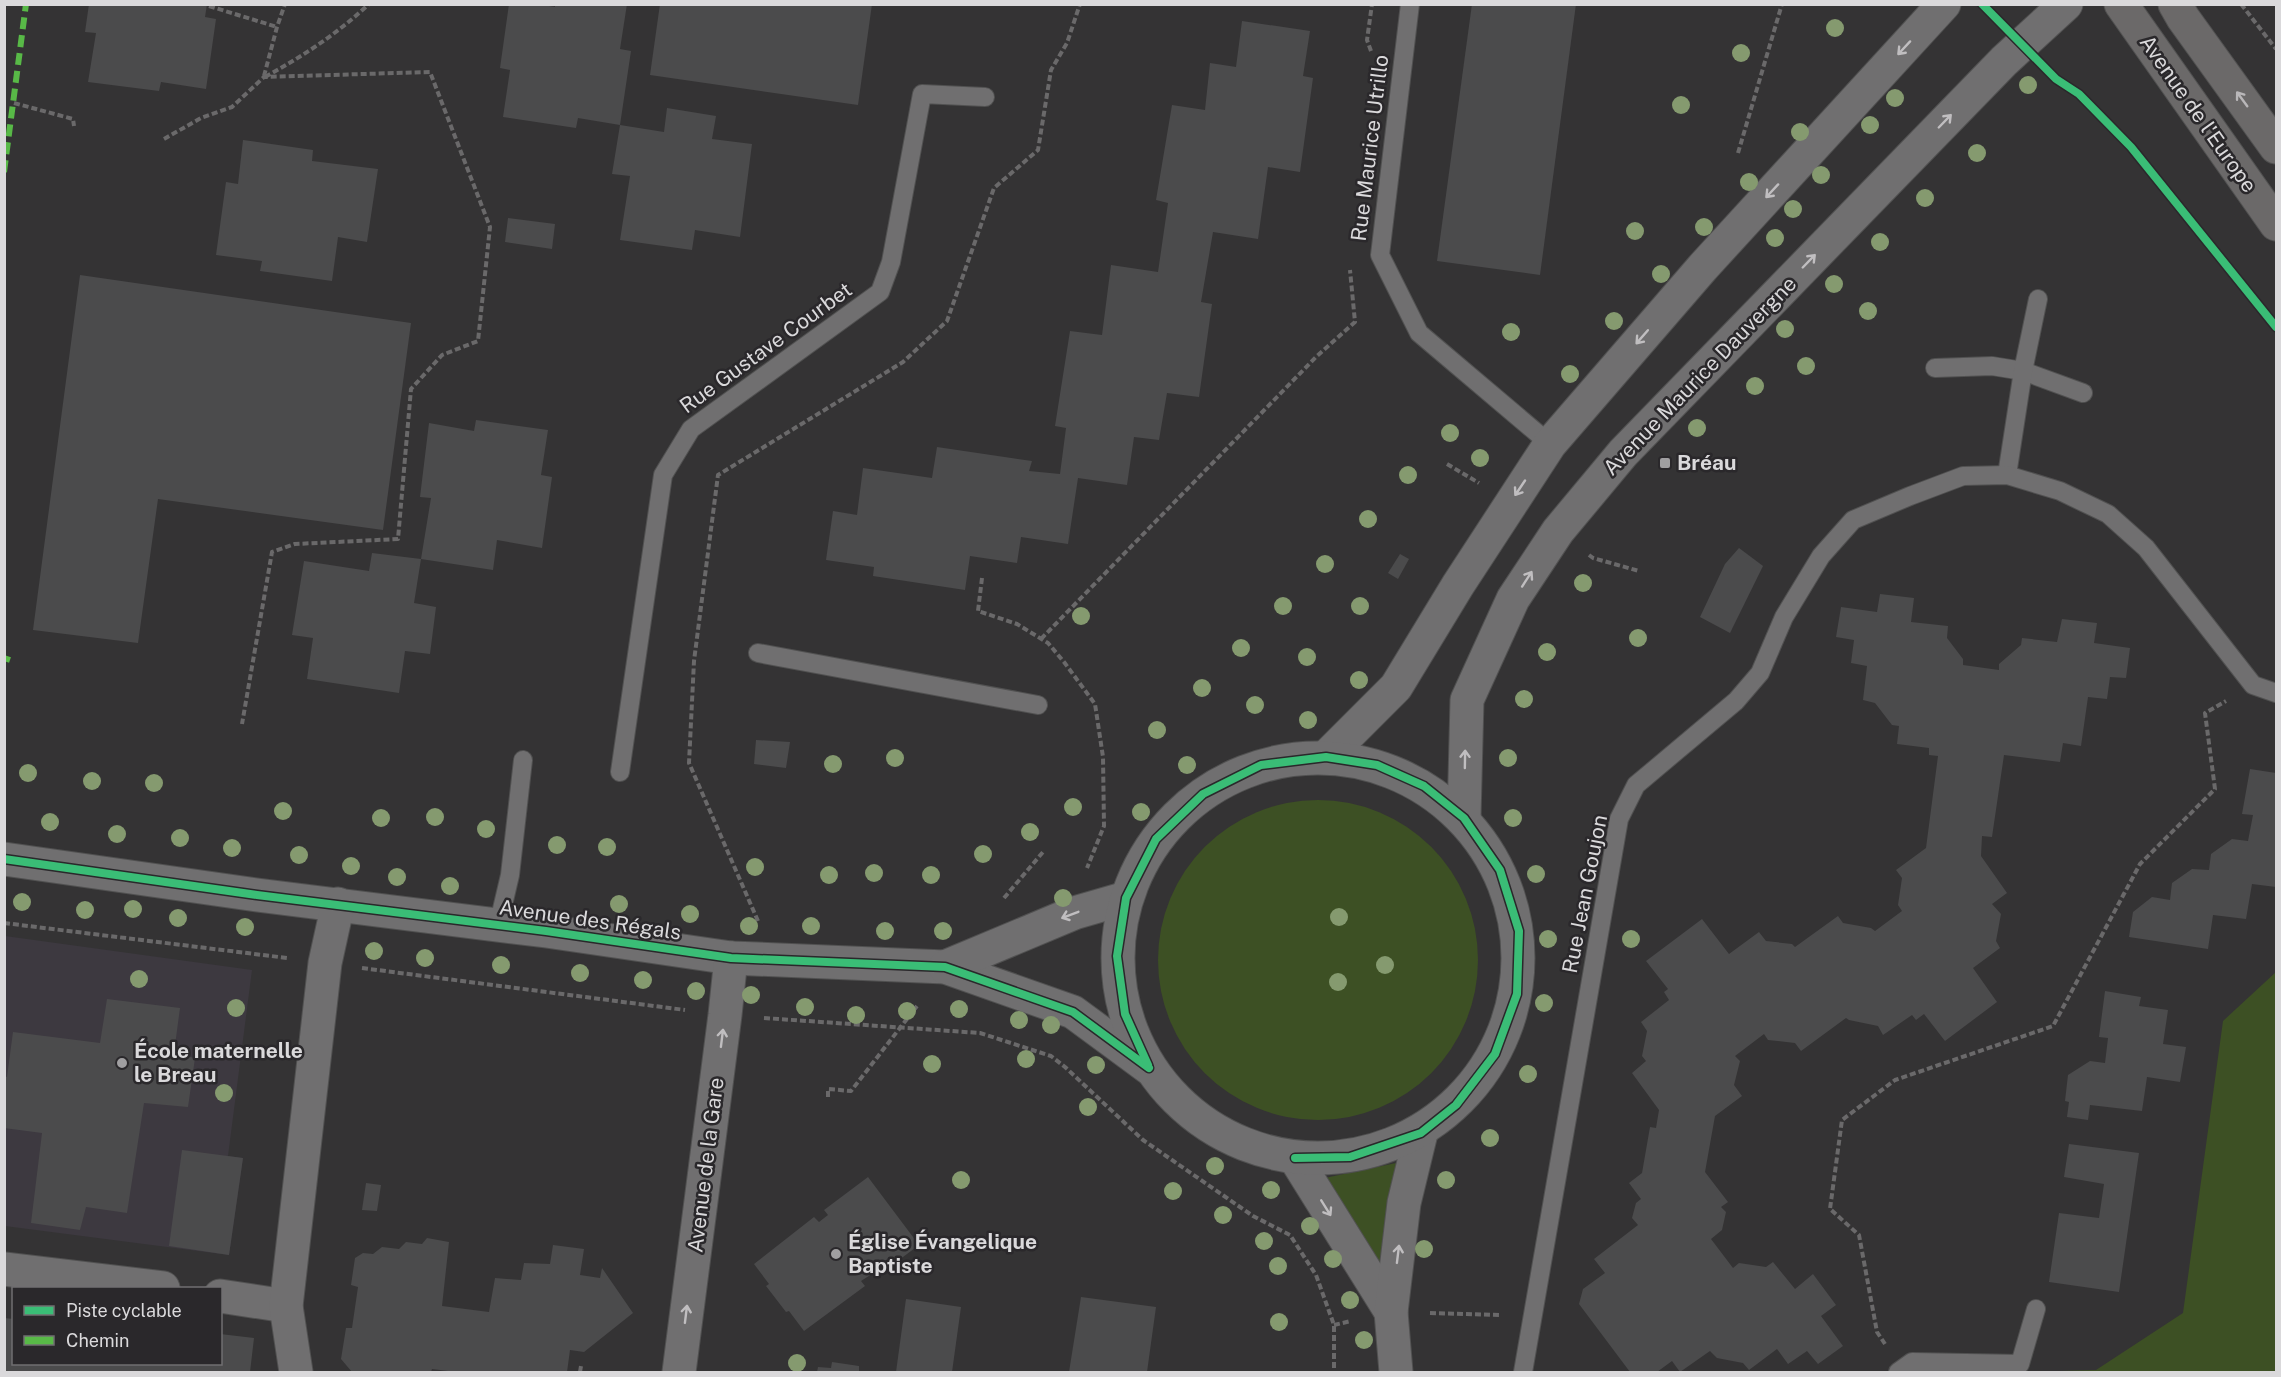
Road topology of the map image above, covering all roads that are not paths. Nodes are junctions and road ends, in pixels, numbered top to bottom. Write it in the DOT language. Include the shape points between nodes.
graph roads {
  1 [pos="1410,4"];
  2 [pos="1944,4"];
  3 [pos="2066,4"];
  4 [pos="2121,4"];
  5 [pos="2175,4"];
  6 [pos="985,97"];
  7 [pos="2277,147"];
  8 [pos="2277,224"];
  9 [pos="2038,299"];
  10 [pos="1935,368"];
  11 [pos="2023,371"];
  12 [pos="2083,393"];
  13 [pos="1550,444"];
  14 [pos="2007,475"];
  15 [pos="758,652"];
  16 [pos="2277,693"];
  17 [pos="1038,705"];
  18 [pos="1326,757"];
  19 [pos="523,760"];
  20 [pos="620,772"];
  21 [pos="1464,818"];
  22 [pos="4,859"];
  23 [pos="1126,897"];
  24 [pos="338,904"];
  25 [pos="498,926"];
  26 [pos="730,958"];
  27 [pos="945,967"];
  28 [pos="1149,1068"];
  29 [pos="1421,1133"];
  30 [pos="1295,1158"];
  31 [pos="4,1269"];
  32 [pos="155,1287"];
  33 [pos="222,1296"];
  34 [pos="286,1306"];
  35 [pos="2036,1309"];
  36 [pos="1391,1312"];
  37 [pos="1901,1371"];
  38 [pos="296,1372"];
  39 [pos="679,1372"];
  40 [pos="1396,1372"];
  41 [pos="1523,1372"];
  1 -- 13 [label="lane, Rue Maurice Utrillo" via="1380,255 1419,333"];
  2 -- 13 [label="street, one-way" via="1702,267"];
  21 -- 3 [label="street, Avenue Maurice Dauvergne, one-way" via="1467,700 1513,599 1558,531 1623,453 2004,62"];
  4 -- 8 [label="main road, Avenue de l'Europe"];
  7 -- 5 [label="main road, Avenue de l'Europe, one-way"];
  6 -- 20 [label="lane, Rue Gustave Courbet" via="922,93 891,262 880,292 691,429 663,475"];
  9 -- 11 [label="lane"];
  10 -- 11 [label="lane" via="1992,366"];
  11 -- 12 [label="lane"];
  11 -- 14 [label="lane"];
  13 -- 18 [label="street, one-way" via="1396,687"];
  14 -- 16 [label="lane, Rue Jean Goujon" via="2060,491 2108,514 2146,548 2253,685"];
  14 -- 41 [label="lane, Rue Jean Goujon" via="1963,476 1853,520 1821,556 1784,617 1760,673 1736,701 1636,785 1619,819"];
  15 -- 17 [label="lane"];
  18 -- 21 [label="street" via="1377,765 1424,786"];
  18 -- 23 [label="street" via="1261,765 1203,794 1156,839"];
  19 -- 25 [label="lane" via="510,874"];
  21 -- 29 [label="street" via="1500,870 1519,931 1517,994 1495,1054 1456,1105"];
  22 -- 24 [label="street, Avenue des Régals"];
  23 -- 27 [label="street, Avenue des Régals, one-way" via="1074,913"];
  23 -- 28 [label="street" via="1117,956 1125,1014"];
  24 -- 25 [label="street, Avenue des Régals"];
  24 -- 34 [label="street" via="325,963"];
  25 -- 26 [label="street, Avenue des Régals"];
  26 -- 27 [label="street, Avenue des Régals"];
  39 -- 26 [label="street, Avenue de la Gare, one-way"];
  27 -- 28 [label="street, Avenue des Régals" via="1073,1012"];
  28 -- 30 [label="street" via="1171,1101 1238,1143"];
  29 -- 30 [label="street" via="1350,1157"];
  36 -- 29 [label="street, one-way" via="1404,1203"];
  30 -- 36 [label="street, one-way"];
  31 -- 32 [label="street"];
  33 -- 34 [label="street"];
  34 -- 38 [label="street"];
  35 -- 37 [label="lane" via="2020,1364 1912,1362"];
  36 -- 40 [label="street"];
}
